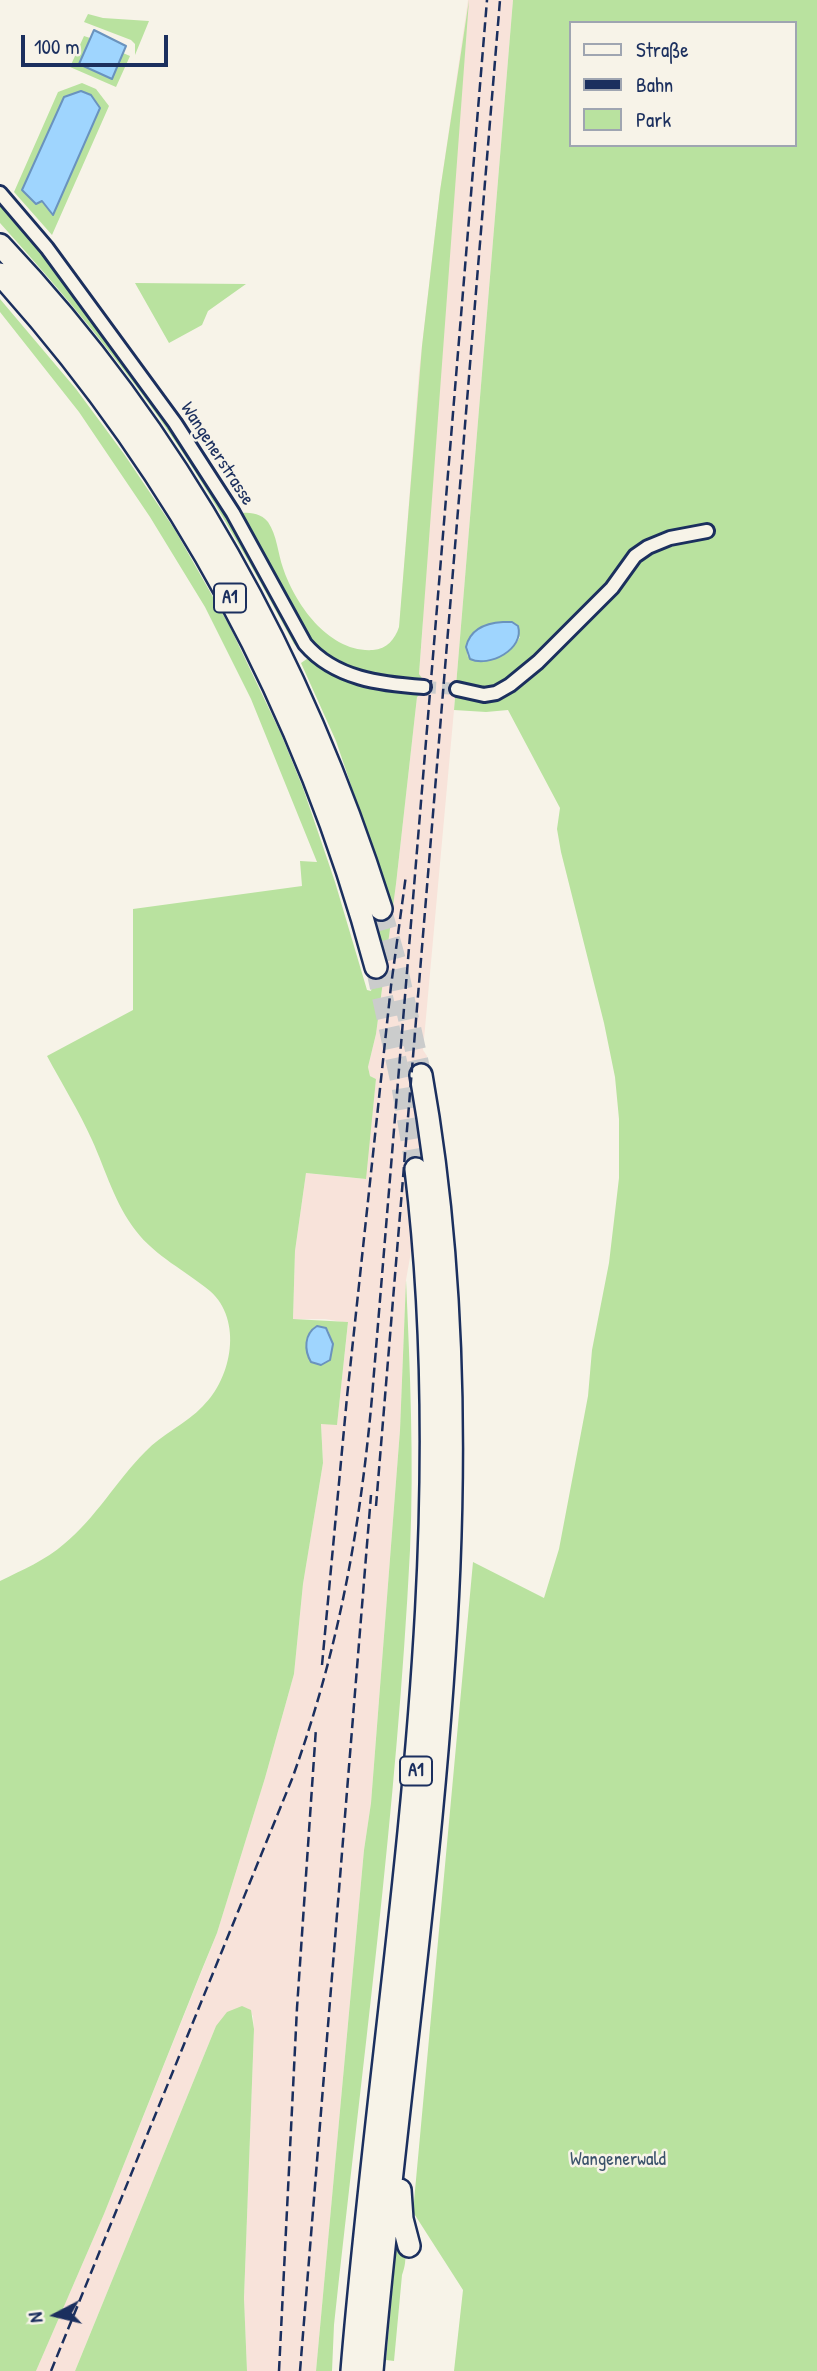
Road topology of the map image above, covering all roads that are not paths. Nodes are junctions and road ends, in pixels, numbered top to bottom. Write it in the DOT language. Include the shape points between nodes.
graph roads {
  1 [pos="0,192"];
  2 [pos="0,244"];
  3 [pos="0,274"];
  4 [pos="707,531"];
  5 [pos="424,687"];
  6 [pos="457,689"];
  7 [pos="381,909"];
  8 [pos="376,967"];
  9 [pos="421,1075"];
  10 [pos="415,1169"];
  11 [pos="395,2141"];
  12 [pos="409,2246"];
  13 [pos="352,2371"];
  14 [pos="372,2371"];
  1 -- 5 [label="street, Wangenerstrasse" via="47,248 175,423 233,513 305,644 353,676"];
  2 -- 7 [label="highway, A1" via="115,382 223,545 307,708"];
  3 -- 8 [label="highway, A1" via="68,353 122,426 180,511 232,600 318,788"];
  4 -- 6 [label="street" via="670,538 635,556 612,588 538,663 503,689 481,695"];
  9 -- 11 [label="highway, A1" via="446,1267 452,1502 438,1751"];
  10 -- 13 [label="highway, A1" via="431,1358 428,1605 410,1827"];
  11 -- 12 [label="highway, A1"];
  11 -- 14 [label="highway, A1"];
}
